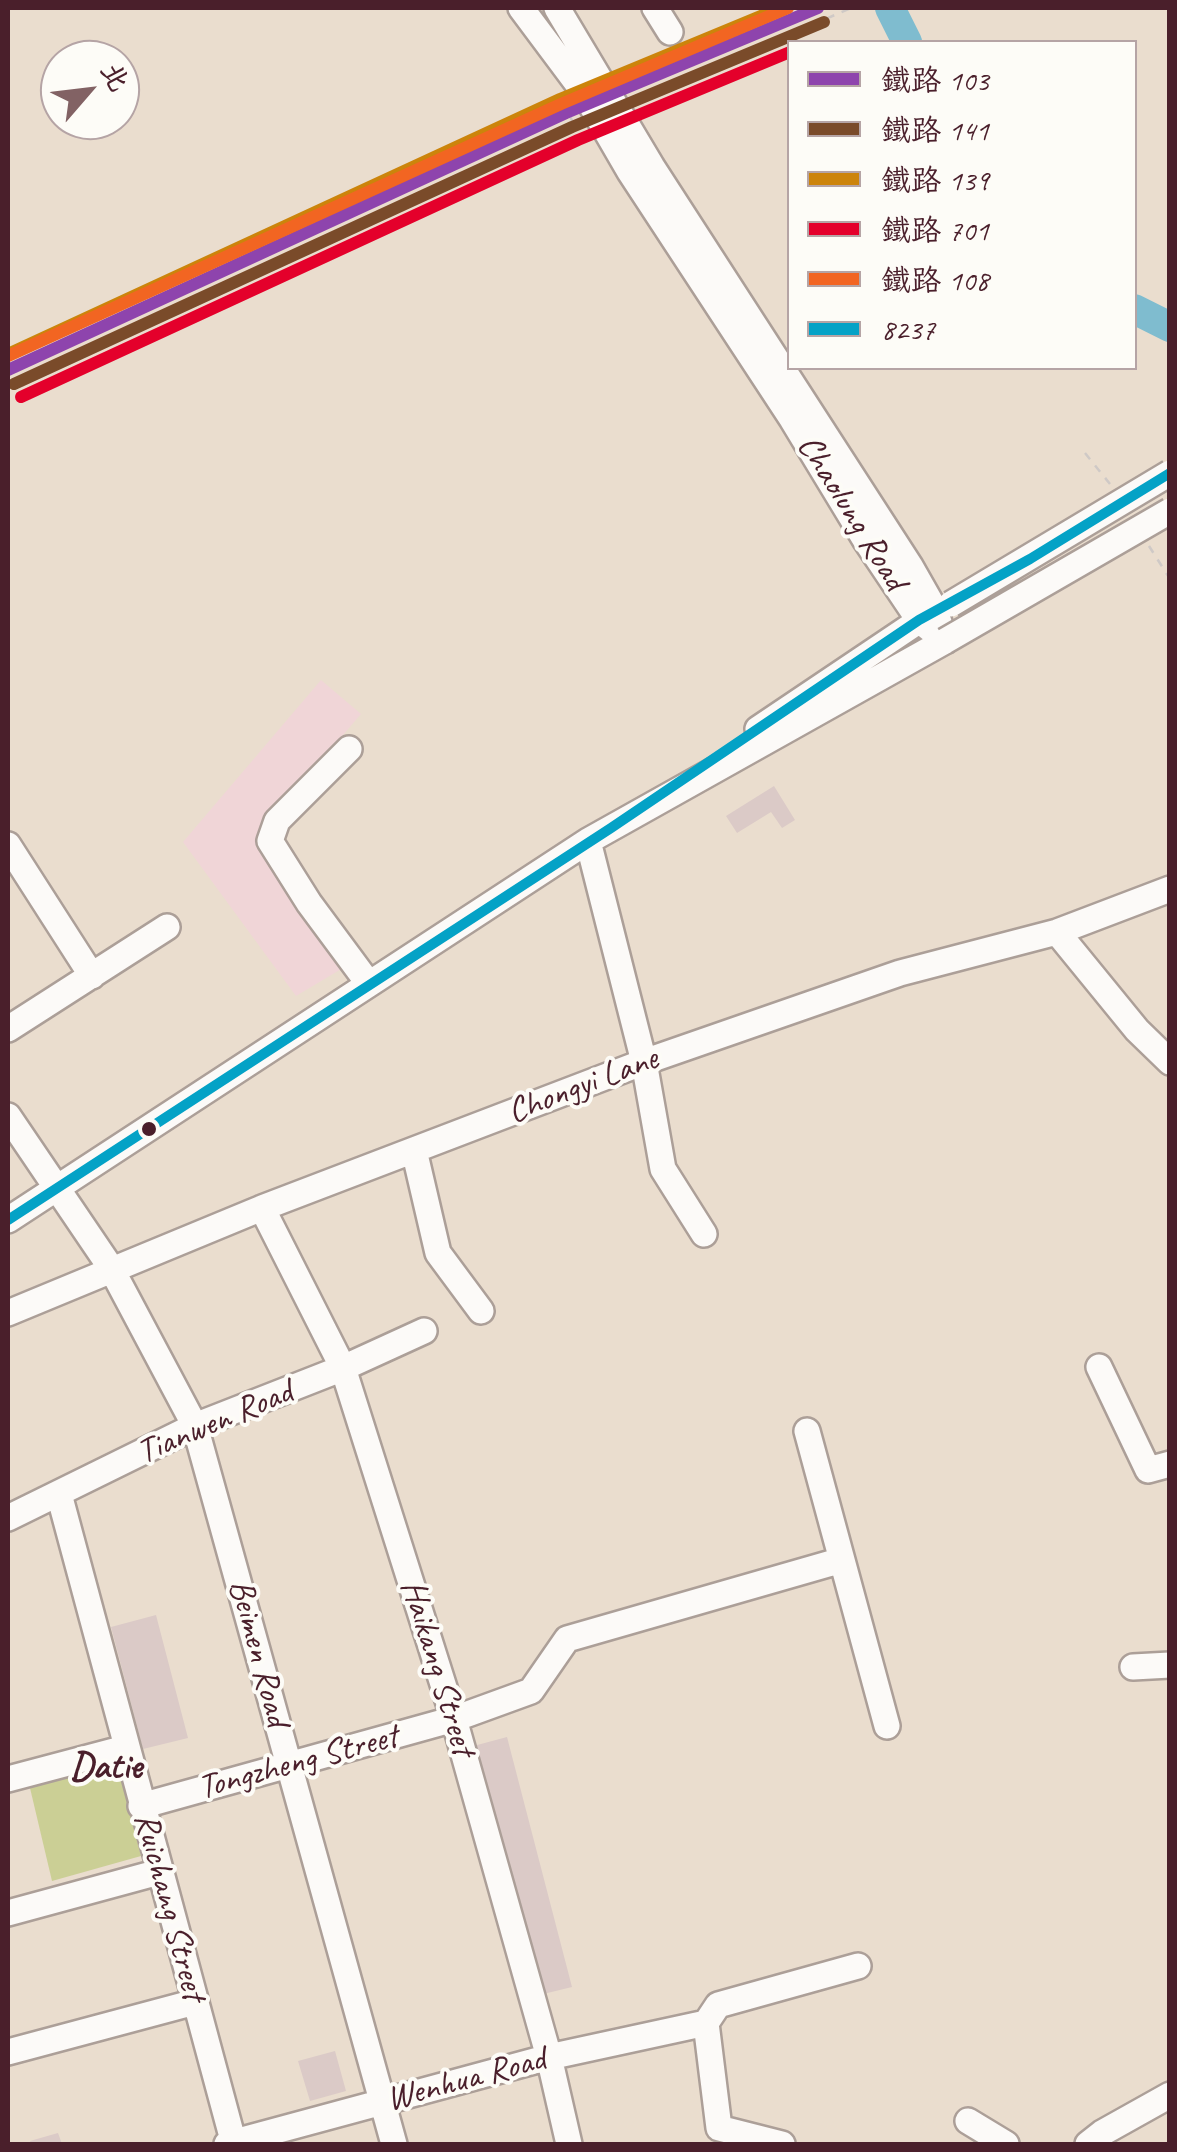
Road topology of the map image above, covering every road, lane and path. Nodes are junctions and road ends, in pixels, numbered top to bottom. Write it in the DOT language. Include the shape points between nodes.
graph roads {
  1 [pos="522,8"];
  2 [pos="557,8"];
  3 [pos="656,8"];
  4 [pos="850,8"];
  5 [pos="670,32"];
  6 [pos="608,114"];
  7 [pos="8,370"];
  8 [pos="1170,473"];
  9 [pos="1170,512"];
  10 [pos="935,612"];
  11 [pos="945,641"];
  12 [pos="349,749"];
  13 [pos="611,828"];
  14 [pos="588,841"];
  15 [pos="8,845"];
  16 [pos="1170,889"];
  17 [pos="167,927"];
  18 [pos="1057,932"];
  19 [pos="92,976"];
  20 [pos="369,984"];
  21 [pos="8,1029"];
  22 [pos="644,1062"];
  23 [pos="1170,1062"];
  24 [pos="8,1116"];
  25 [pos="414,1150"];
  26 [pos="55,1190"];
  27 [pos="262,1208"];
  28 [pos="8,1220"];
  29 [pos="704,1234"];
  30 [pos="111,1268"];
  31 [pos="481,1311"];
  32 [pos="8,1313"];
  33 [pos="424,1331"];
  34 [pos="1100,1367"];
  35 [pos="343,1368"];
  36 [pos="195,1426"];
  37 [pos="806,1431"];
  38 [pos="1170,1464"];
  39 [pos="59,1494"];
  40 [pos="8,1518"];
  41 [pos="842,1560"];
  42 [pos="1170,1665"];
  43 [pos="1134,1667"];
  44 [pos="454,1720"];
  45 [pos="887,1726"];
  46 [pos="124,1748"];
  47 [pos="289,1765"];
  48 [pos="8,1778"];
  49 [pos="141,1806"];
  50 [pos="159,1872"];
  51 [pos="8,1913"];
  52 [pos="858,1966"];
  53 [pos="195,2002"];
  54 [pos="706,2023"];
  55 [pos="8,2052"];
  56 [pos="549,2057"];
  57 [pos="1170,2096"];
  58 [pos="383,2102"];
  59 [pos="968,2121"];
  60 [pos="232,2144"];
  61 [pos="394,2144"];
  62 [pos="568,2144"];
  63 [pos="782,2144"];
  64 [pos="1006,2144"];
  65 [pos="1088,2144"];
  1 -- 6 [label="street, Chaolung Road"];
  2 -- 6 [label="street, Chaolung Road"];
  3 -- 5 [label="street"];
  4 -- 6 [label="path"];
  6 -- 7 [label="path" via="576,128 566,107"];
  6 -- 10 [label="street, Chaolung Road"];
  8 -- 10 [label="street, bridge"];
  9 -- 11 [label="street, bridge"];
  10 -- 11 [label="street, Chaolung Road"];
  10 -- 13 [label="street"];
  11 -- 13 [label="street"];
  12 -- 20 [label="street" via="277,821 270,841"];
  13 -- 14 [label="street"];
  14 -- 20 [label="street"];
  14 -- 22 [label="street"];
  15 -- 19 [label="street"];
  16 -- 18 [label="street, Chongyi Lane"];
  17 -- 19 [label="street"];
  18 -- 22 [label="street, Chongyi Lane" via="900,973"];
  18 -- 23 [label="street"];
  19 -- 21 [label="street"];
  20 -- 26 [label="street"];
  22 -- 25 [label="street, Chongyi Lane"];
  22 -- 29 [label="street" via="663,1169"];
  24 -- 26 [label="street, Beimen Road"];
  25 -- 27 [label="street, Chongyi Lane"];
  25 -- 31 [label="street" via="438,1253"];
  26 -- 28 [label="street"];
  26 -- 30 [label="street, Beimen Road"];
  27 -- 30 [label="street, Chongyi Lane"];
  27 -- 35 [label="street, Haikang Street"];
  30 -- 32 [label="street, Chongyi Lane"];
  30 -- 36 [label="street, Beimen Road"];
  33 -- 35 [label="street, Tianwen Road"];
  34 -- 38 [label="street" via="1148,1470"];
  35 -- 36 [label="street, Tianwen Road"];
  35 -- 44 [label="street, Haikang Street"];
  36 -- 39 [label="street, Tianwen Road"];
  36 -- 47 [label="street, Beimen Road"];
  37 -- 41 [label="street"];
  39 -- 40 [label="street, Tianwen Road"];
  39 -- 46 [label="street, Ruichang Street"];
  41 -- 44 [label="street, Tongzheng Street" via="567,1639 531,1691"];
  41 -- 45 [label="street"];
  42 -- 43 [label="street"];
  44 -- 47 [label="street, Tongzheng Street"];
  44 -- 56 [label="street, Haikang Street"];
  46 -- 48 [label="street"];
  46 -- 49 [label="street, Ruichang Street"];
  47 -- 49 [label="street, Tongzheng Street"];
  47 -- 58 [label="street, Beimen Road"];
  49 -- 50 [label="street, Ruichang Street"];
  50 -- 51 [label="street"];
  50 -- 53 [label="street, Ruichang Street"];
  52 -- 54 [label="street, Wenhua Road" via="718,2006"];
  53 -- 55 [label="street"];
  53 -- 60 [label="street, Ruichang Street"];
  54 -- 56 [label="street, Wenhua Road"];
  54 -- 63 [label="street" via="719,2128"];
  56 -- 58 [label="street, Wenhua Road"];
  56 -- 62 [label="street, Haikang Street"];
  57 -- 65 [label="street"];
  58 -- 60 [label="street, Wenhua Road"];
  58 -- 61 [label="street, Beimen Road"];
  59 -- 64 [label="street"];
}
